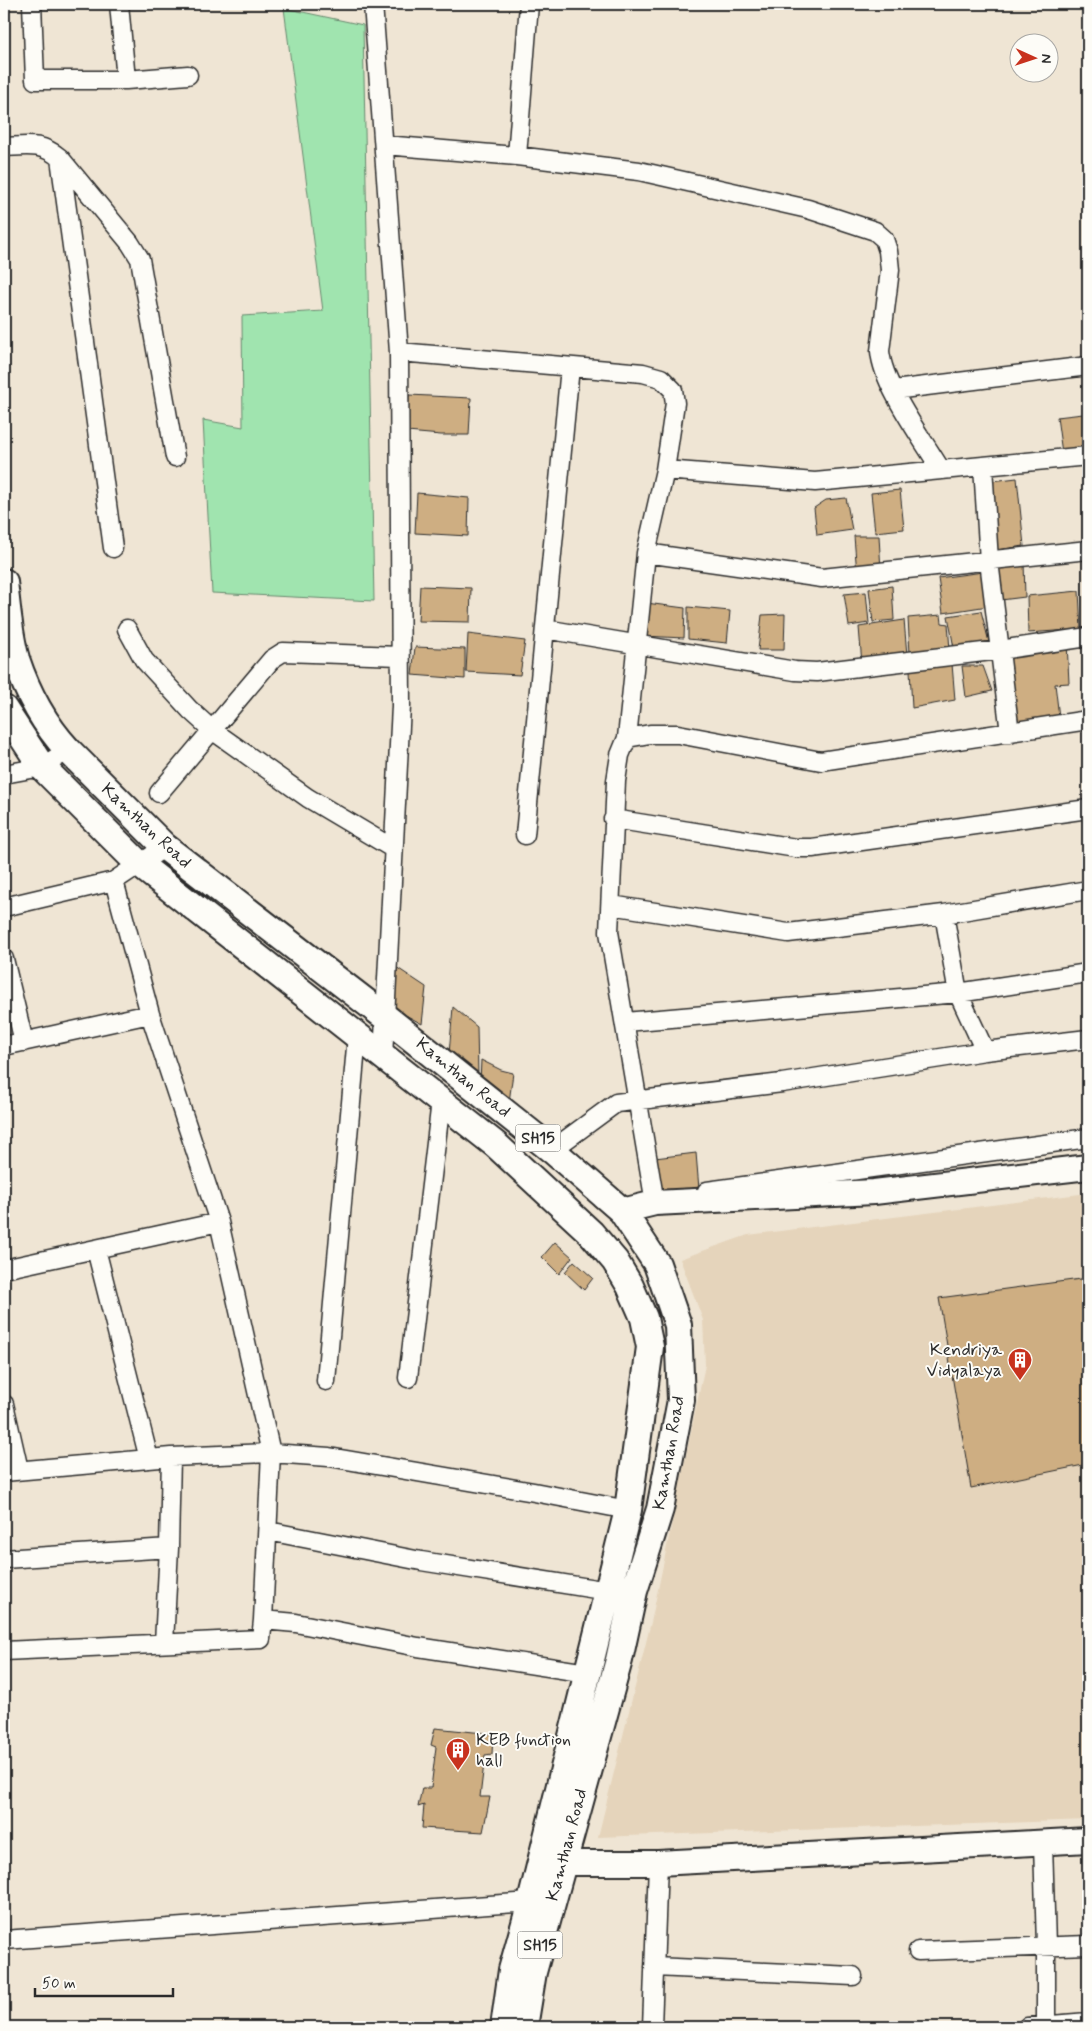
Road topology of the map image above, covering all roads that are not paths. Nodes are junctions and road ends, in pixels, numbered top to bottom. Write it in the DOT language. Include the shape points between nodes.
graph roads {
  1 [pos="32,4"];
  2 [pos="119,4"];
  3 [pos="373,4"];
  4 [pos="529,4"];
  5 [pos="188,75"];
  6 [pos="126,80"];
  7 [pos="384,145"];
  8 [pos="4,147"];
  9 [pos="517,156"];
  10 [pos="60,158"];
  11 [pos="399,352"];
  12 [pos="1088,366"];
  13 [pos="570,367"];
  14 [pos="894,390"];
  15 [pos="175,456"];
  16 [pos="1088,456"];
  17 [pos="982,466"];
  18 [pos="665,470"];
  19 [pos="941,470"];
  20 [pos="113,548"];
  21 [pos="1088,550"];
  22 [pos="646,553"];
  23 [pos="989,560"];
  24 [pos="4,582"];
  25 [pos="128,629"];
  26 [pos="545,629"];
  27 [pos="1088,637"];
  28 [pos="636,644"];
  29 [pos="1000,650"];
  30 [pos="400,656"];
  31 [pos="4,708"];
  32 [pos="1088,720"];
  33 [pos="212,730"];
  34 [pos="1010,733"];
  35 [pos="627,738"];
  36 [pos="68,750"];
  37 [pos="42,767"];
  38 [pos="4,774"];
  39 [pos="159,793"];
  40 [pos="1088,809"];
  41 [pos="613,819"];
  42 [pos="525,835"];
  43 [pos="165,847"];
  44 [pos="392,848"];
  45 [pos="139,864"];
  46 [pos="114,882"];
  47 [pos="1088,890"];
  48 [pos="611,905"];
  49 [pos="4,907"];
  50 [pos="944,914"];
  51 [pos="4,959"];
  52 [pos="1088,973"];
  53 [pos="958,993"];
  54 [pos="150,1014"];
  55 [pos="384,1016"];
  56 [pos="625,1022"];
  57 [pos="357,1036"];
  58 [pos="1088,1039"];
  59 [pos="24,1042"];
  60 [pos="4,1046"];
  61 [pos="985,1051"];
  62 [pos="383,1057"];
  63 [pos="639,1100"];
  64 [pos="441,1101"];
  65 [pos="1088,1138"];
  66 [pos="552,1150"];
  67 [pos="1088,1166"];
  68 [pos="655,1200"];
  69 [pos="622,1212"];
  70 [pos="219,1222"];
  71 [pos="96,1249"];
  72 [pos="657,1264"];
  73 [pos="4,1269"];
  74 [pos="630,1286"];
  75 [pos="408,1378"];
  76 [pos="326,1381"];
  77 [pos="4,1404"];
  78 [pos="271,1453"];
  79 [pos="171,1457"];
  80 [pos="149,1459"];
  81 [pos="12,1471"];
  82 [pos="628,1510"];
  83 [pos="268,1531"];
  84 [pos="169,1548"];
  85 [pos="4,1560"];
  86 [pos="608,1592"];
  87 [pos="263,1620"];
  88 [pos="164,1643"];
  89 [pos="4,1651"];
  90 [pos="588,1673"];
  91 [pos="1088,1840"];
  92 [pos="1042,1843"];
  93 [pos="551,1863"];
  94 [pos="658,1863"];
  95 [pos="531,1902"];
  96 [pos="4,1940"];
  97 [pos="1088,1945"];
  98 [pos="1046,1946"];
  99 [pos="918,1951"];
  100 [pos="654,1967"];
  101 [pos="853,1976"];
  102 [pos="1088,2022"];
  103 [pos="504,2027"];
  104 [pos="524,2027"];
  105 [pos="652,2027"];
  106 [pos="1027,2027"];
  107 [pos="1046,2027"];
  1 -- 6 [label="street" via="35,80"];
  2 -- 6 [label="street"];
  3 -- 7 [label="street"];
  4 -- 9 [label="street"];
  5 -- 6 [label="street"];
  7 -- 9 [label="street"];
  7 -- 11 [label="street"];
  8 -- 10 [label="street" via="49,148"];
  9 -- 14 [label="street" via="669,177 808,209 875,230 884,239 888,251 890,270 880,351 881,364"];
  10 -- 15 [label="street" via="140,259"];
  10 -- 20 [label="street"];
  11 -- 13 [label="street"];
  11 -- 30 [label="street"];
  12 -- 14 [label="street"];
  13 -- 18 [label="street" via="643,372 661,378 673,390 675,403"];
  13 -- 26 [label="street"];
  14 -- 19 [label="street"];
  16 -- 17 [label="street"];
  17 -- 19 [label="street"];
  17 -- 23 [label="street"];
  18 -- 19 [label="street" via="815,482"];
  18 -- 22 [label="street"];
  21 -- 23 [label="street"];
  22 -- 23 [label="street" via="822,578"];
  22 -- 28 [label="street"];
  23 -- 29 [label="street"];
  24 -- 36 [label="main road, Kamthan Road / SH15" via="16,658 34,704"];
  25 -- 33 [label="street" via="144,660"];
  26 -- 28 [label="street"];
  26 -- 42 [label="street"];
  27 -- 29 [label="street"];
  28 -- 29 [label="street" via="817,672"];
  28 -- 35 [label="street"];
  29 -- 34 [label="street"];
  30 -- 33 [label="street" via="283,652 272,658"];
  30 -- 44 [label="street"];
  31 -- 37 [label="main road, Kamthan Road / SH15"];
  32 -- 34 [label="street"];
  33 -- 39 [label="street"];
  33 -- 44 [label="street" via="308,798"];
  34 -- 35 [label="street" via="821,761 678,734"];
  35 -- 41 [label="street" via="620,755"];
  36 -- 37 [label="street"];
  36 -- 43 [label="main road, Kamthan Road / SH15"];
  37 -- 38 [label="street"];
  37 -- 45 [label="main road, Kamthan Road / SH15"];
  40 -- 41 [label="street" via="804,848"];
  41 -- 48 [label="street"];
  43 -- 45 [label="street"];
  43 -- 55 [label="main road, Kamthan Road / SH15"];
  44 -- 55 [label="street"];
  45 -- 46 [label="street"];
  45 -- 57 [label="main road, Kamthan Road / SH15"];
  46 -- 49 [label="street"];
  46 -- 54 [label="street"];
  47 -- 50 [label="street"];
  48 -- 50 [label="street" via="788,933"];
  48 -- 56 [label="street" via="609,932"];
  50 -- 53 [label="street"];
  51 -- 59 [label="street"];
  52 -- 53 [label="street"];
  53 -- 56 [label="street"];
  53 -- 61 [label="street"];
  54 -- 59 [label="street"];
  54 -- 70 [label="street"];
  55 -- 62 [label="street"];
  55 -- 66 [label="main road, Kamthan Road / SH15"];
  56 -- 63 [label="street"];
  57 -- 62 [label="main road, Kamthan Road / SH15"];
  57 -- 76 [label="street"];
  58 -- 61 [label="street"];
  59 -- 60 [label="street"];
  61 -- 63 [label="street" via="782,1083"];
  62 -- 64 [label="main road, Kamthan Road / SH15"];
  63 -- 66 [label="street" via="616,1103"];
  63 -- 68 [label="street"];
  64 -- 74 [label="main road, Kamthan Road / SH15" via="496,1145 591,1233"];
  64 -- 75 [label="street"];
  65 -- 68 [label="street"];
  66 -- 69 [label="main road, Kamthan Road / SH15"];
  67 -- 68 [label="main road" via="874,1192"];
  68 -- 69 [label="main road"];
  69 -- 72 [label="main road, Kamthan Road / SH15"];
  70 -- 71 [label="street"];
  70 -- 78 [label="street"];
  71 -- 73 [label="street"];
  71 -- 80 [label="street"];
  72 -- 74 [label="main road"];
  72 -- 93 [label="main road, Kamthan Road / SH15" via="678,1325 681,1400 660,1509 634,1591 618,1660"];
  74 -- 82 [label="main road, Kamthan Road / SH15" via="644,1318 650,1347"];
  77 -- 81 [label="street"];
  78 -- 79 [label="street"];
  78 -- 82 [label="street" via="329,1457"];
  78 -- 83 [label="street"];
  79 -- 80 [label="street"];
  79 -- 84 [label="street"];
  80 -- 81 [label="street"];
  82 -- 86 [label="main road, Kamthan Road / SH15"];
  83 -- 86 [label="street" via="421,1561"];
  83 -- 87 [label="street"];
  84 -- 85 [label="street"];
  84 -- 88 [label="street"];
  86 -- 90 [label="main road, Kamthan Road / SH15"];
  87 -- 88 [label="street" via="261,1638"];
  87 -- 90 [label="street"];
  88 -- 89 [label="street"];
  90 -- 93 [label="main road, Kamthan Road / SH15"];
  91 -- 92 [label="main road"];
  92 -- 94 [label="main road"];
  92 -- 98 [label="street"];
  93 -- 94 [label="main road"];
  93 -- 95 [label="main road, Kamthan Road / SH15"];
  93 -- 104 [label="main road, Kamthan Road / SH15"];
  94 -- 100 [label="street"];
  95 -- 96 [label="street"];
  95 -- 103 [label="main road, Kamthan Road / SH15" via="512,1970"];
  97 -- 98 [label="street"];
  98 -- 99 [label="street"];
  98 -- 107 [label="street"];
  100 -- 101 [label="street"];
  100 -- 105 [label="street"];
  102 -- 107 [label="street"];
  106 -- 107 [label="street"];
}
